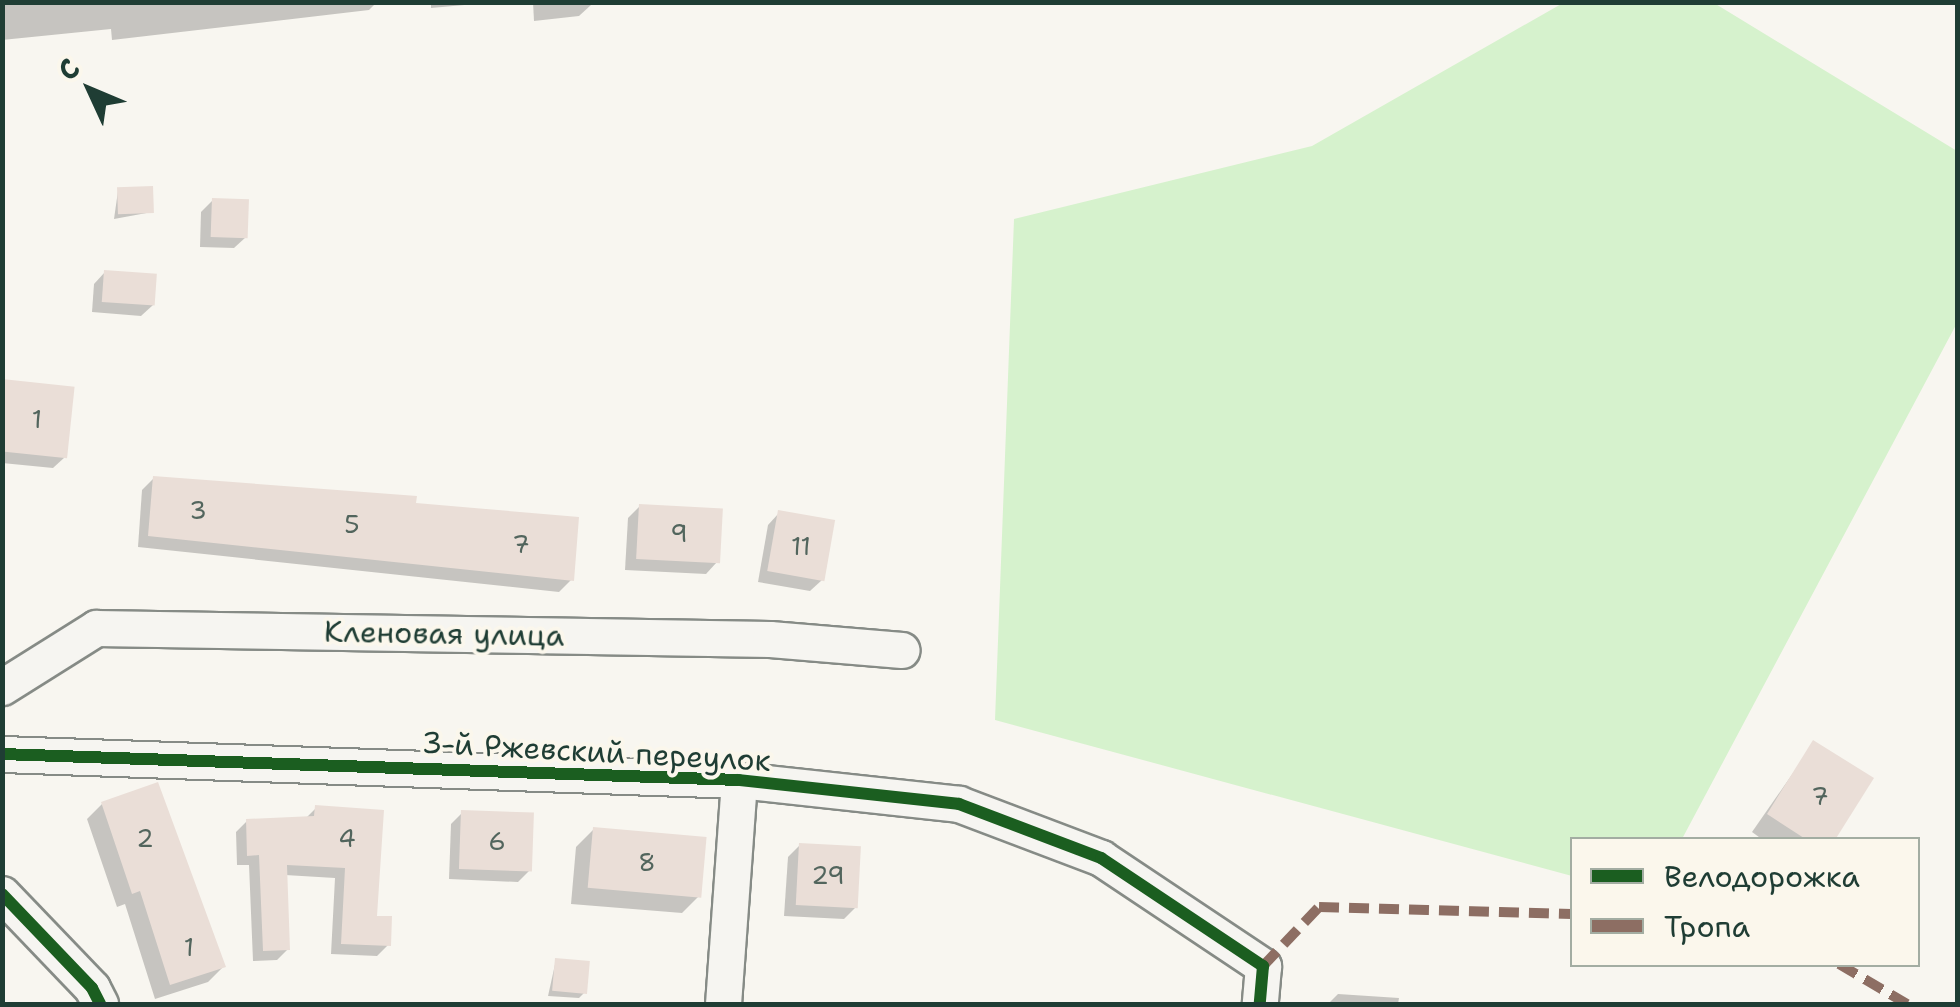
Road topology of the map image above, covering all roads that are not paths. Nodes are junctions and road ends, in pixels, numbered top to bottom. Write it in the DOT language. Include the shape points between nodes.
graph roads {
  1 [pos="902,650"];
  2 [pos="2,687"];
  3 [pos="2,754"];
  4 [pos="739,780"];
  5 [pos="2,894"];
  6 [pos="100,1004"];
  7 [pos="724,1004"];
  8 [pos="1260,1004"];
  1 -- 2 [label="street, Кленовая улица" via="770,639 96,628"];
  3 -- 4 [label="street, 3-й Ржевский переулок"];
  4 -- 7 [label="street"];
  4 -- 8 [label="street, 3-й Ржевский переулок" via="959,804 1101,858 1263,966"];
  5 -- 6 [label="street"];
}
